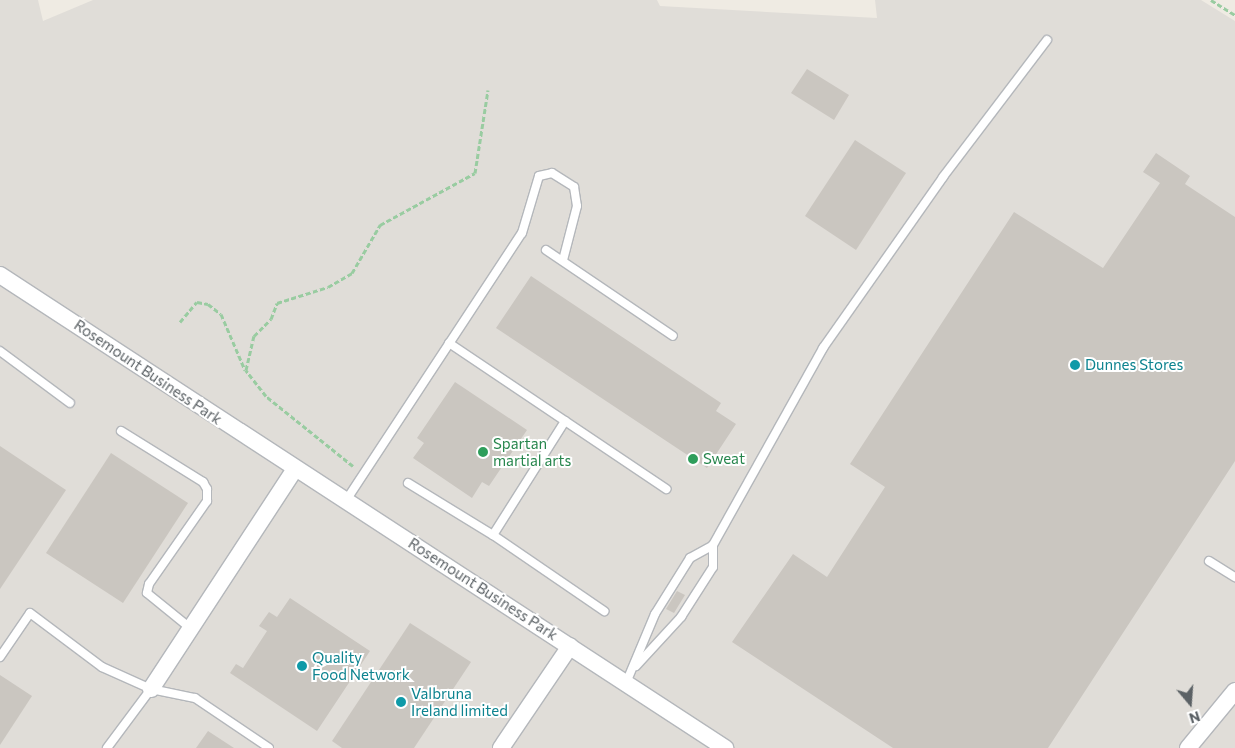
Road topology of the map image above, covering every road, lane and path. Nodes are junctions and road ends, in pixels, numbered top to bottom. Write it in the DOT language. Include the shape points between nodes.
graph roads {
  1 [pos="1211,0"];
  2 [pos="1235,15"];
  3 [pos="1047,40"];
  4 [pos="488,90"];
  5 [pos="546,250"];
  6 [pos="563,260"];
  7 [pos="0,275"];
  8 [pos="180,322"];
  9 [pos="673,336"];
  10 [pos="449,343"];
  11 [pos="0,350"];
  12 [pos="246,370"];
  13 [pos="70,403"];
  14 [pos="565,421"];
  15 [pos="121,431"];
  16 [pos="294,470"];
  17 [pos="363,474"];
  18 [pos="408,483"];
  19 [pos="666,489"];
  20 [pos="347,499"];
  21 [pos="493,534"];
  22 [pos="713,545"];
  23 [pos="1208,562"];
  24 [pos="1235,577"];
  25 [pos="604,611"];
  26 [pos="190,628"];
  27 [pos="570,646"];
  28 [pos="0,657"];
  29 [pos="629,677"];
  30 [pos="151,689"];
  31 [pos="1235,691"];
  32 [pos="107,748"];
  33 [pos="269,748"];
  34 [pos="501,748"];
  35 [pos="725,748"];
  36 [pos="1188,748"];
  1 -- 2 [label="path"];
  3 -- 22 [label="lane" via="943,177 823,348"];
  4 -- 12 [label="path" via="475,173 380,225 352,272 328,286 277,302 271,319 254,336"];
  5 -- 6 [label="lane"];
  6 -- 9 [label="lane"];
  6 -- 10 [label="lane" via="577,206 574,187 552,173 539,176 522,233"];
  7 -- 16 [label="street, Rosemount Business Park"];
  8 -- 12 [label="path" via="197,302 208,304 221,314"];
  10 -- 14 [label="lane"];
  10 -- 17 [label="lane"];
  11 -- 13 [label="lane"];
  12 -- 17 [label="path" via="266,396 311,436"];
  14 -- 19 [label="lane"];
  14 -- 21 [label="lane"];
  15 -- 26 [label="lane" via="203,482 207,489 207,501 148,584 147,593"];
  16 -- 20 [label="street, Rosemount Business Park"];
  16 -- 26 [label="street"];
  17 -- 20 [label="lane"];
  18 -- 21 [label="lane"];
  20 -- 27 [label="street, Rosemount Business Park"];
  21 -- 25 [label="lane"];
  22 -- 29 [label="lane" via="690,558 655,614"];
  22 -- 29 [label="lane" via="713,567 682,617"];
  23 -- 24 [label="lane"];
  26 -- 30 [label="street"];
  27 -- 29 [label="street, Rosemount Business Park"];
  27 -- 34 [label="street, Rosemount Business Park"];
  28 -- 30 [label="lane" via="30,613 102,667"];
  29 -- 35 [label="street, Rosemount Business Park"];
  30 -- 32 [label="lane"];
  30 -- 33 [label="lane" via="195,698"];
  31 -- 36 [label="street"];
}
